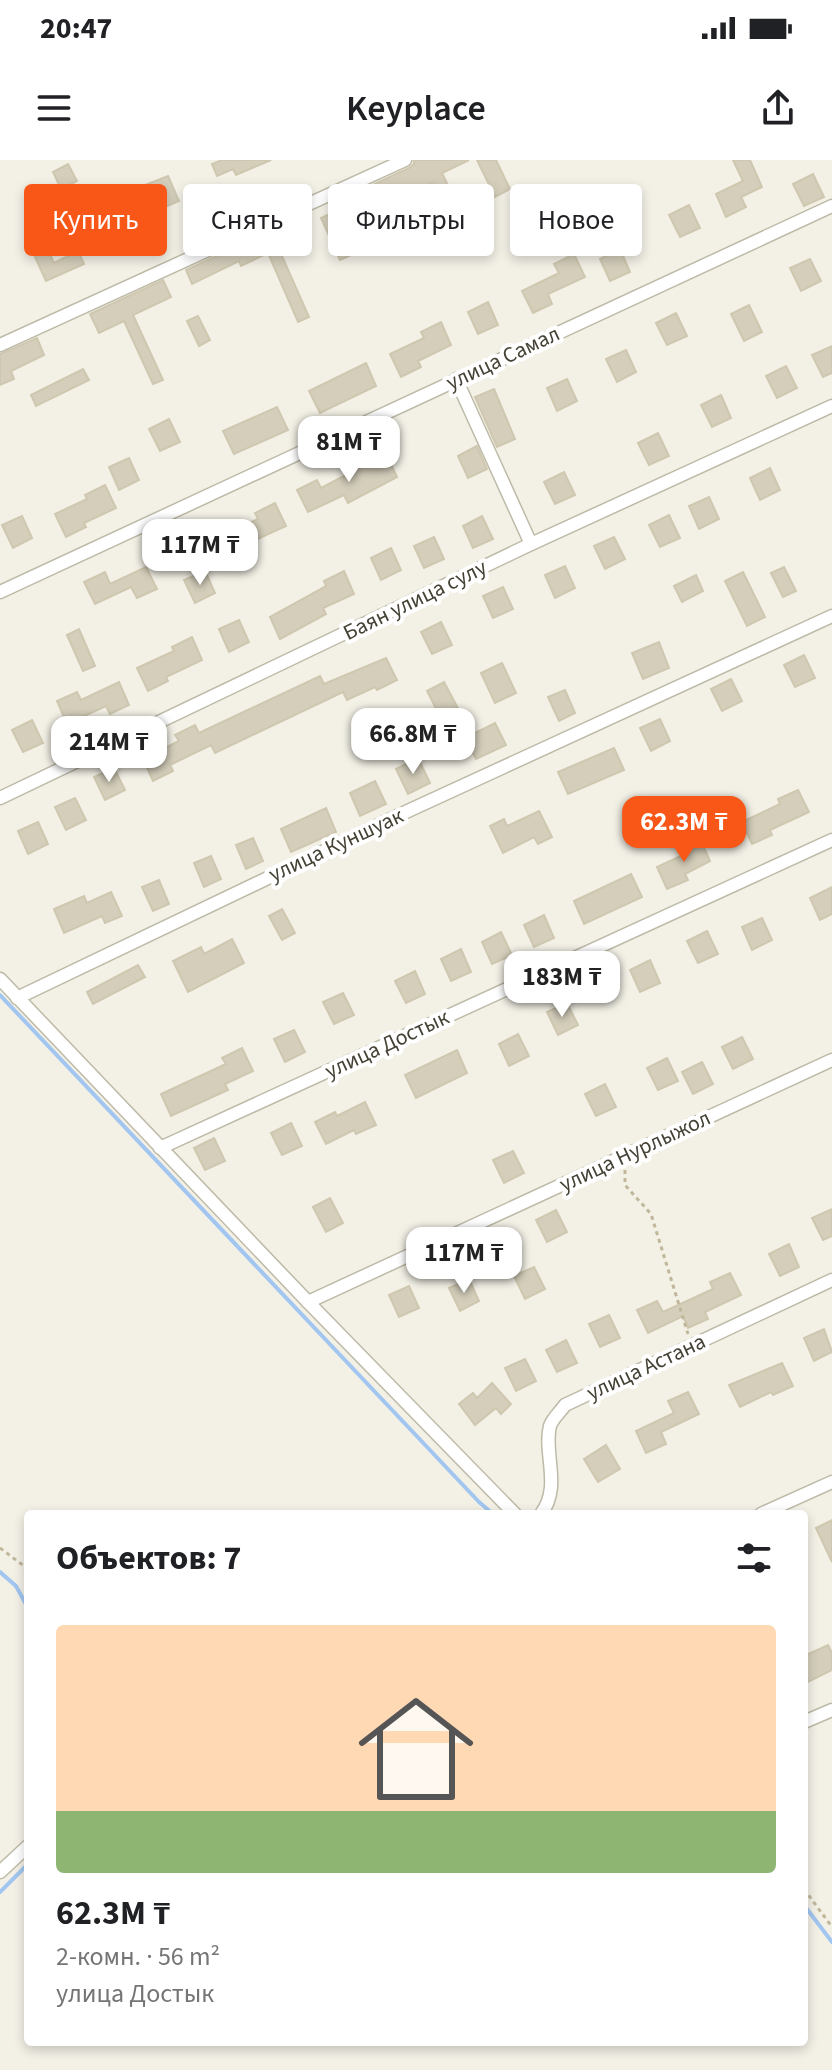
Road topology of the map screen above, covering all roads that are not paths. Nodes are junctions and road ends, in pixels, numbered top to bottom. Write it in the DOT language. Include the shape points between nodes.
graph roads {
  1 [pos="405,160"];
  2 [pos="832,206"];
  3 [pos="0,345"];
  4 [pos="456,379"];
  5 [pos="832,406"];
  6 [pos="531,544"];
  7 [pos="0,592"];
  8 [pos="832,616"];
  9 [pos="0,798"];
  10 [pos="832,840"];
  11 [pos="0,979"];
  12 [pos="17,998"];
  13 [pos="832,1060"];
  14 [pos="160,1148"];
  15 [pos="832,1280"];
  16 [pos="308,1302"];
  17 [pos="832,1482"];
  18 [pos="511,1510"];
  19 [pos="544,1510"];
  20 [pos="770,1510"];
  21 [pos="832,1710"];
  22 [pos="808,1720"];
  23 [pos="24,1850"];
  24 [pos="0,1872"];
  1 -- 3 [label="street"];
  2 -- 4 [label="street, улица Самал"];
  4 -- 6 [label="street"];
  4 -- 7 [label="street, улица Самал"];
  5 -- 6 [label="street, Баян улица сулу"];
  6 -- 9 [label="street, Баян улица сулу"];
  8 -- 12 [label="street, улица Куншуак"];
  10 -- 14 [label="street, улица Достык"];
  11 -- 12 [label="street"];
  12 -- 14 [label="street"];
  13 -- 16 [label="street, улица Нурлыжол"];
  14 -- 16 [label="street"];
  15 -- 19 [label="street, улица Астана" via="565,1405 550,1426 551,1491"];
  16 -- 18 [label="street"];
  17 -- 20 [label="street"];
  21 -- 22 [label="street"];
  23 -- 24 [label="street"];
}
